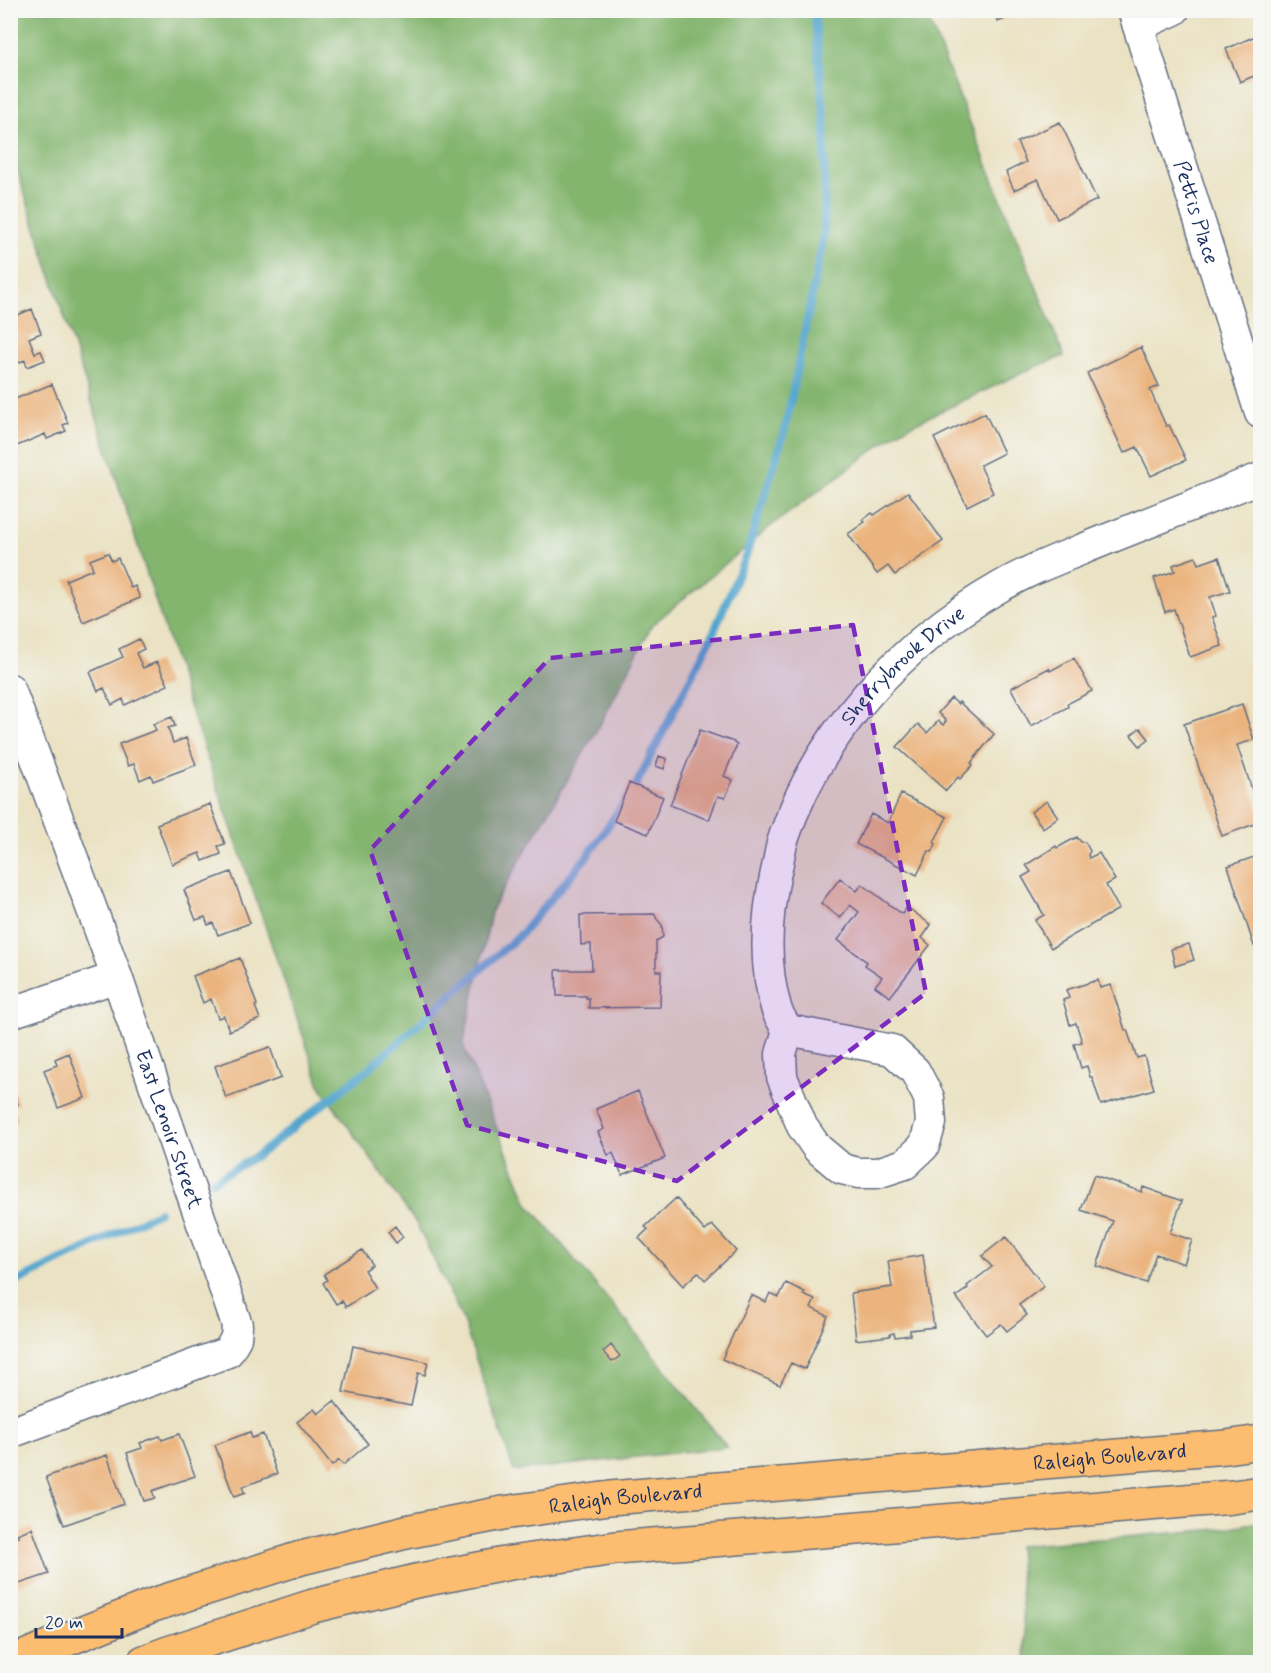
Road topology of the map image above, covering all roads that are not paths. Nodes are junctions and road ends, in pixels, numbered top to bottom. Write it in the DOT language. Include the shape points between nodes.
graph roads {
  1 [pos="1174,10"];
  2 [pos="1135,18"];
  3 [pos="1260,414"];
  4 [pos="1260,478"];
  5 [pos="10,689"];
  6 [pos="117,977"];
  7 [pos="10,1013"];
  8 [pos="788,1030"];
  9 [pos="10,1433"];
  10 [pos="1260,1442"];
  11 [pos="1260,1493"];
  12 [pos="14,1662"];
  13 [pos="144,1662"];
  1 -- 2 [label="street"];
  2 -- 3 [label="street, Pettis Place"];
  4 -- 8 [label="street, Sherrybrook Drive" via="1036,568 999,587 923,638 853,712 800,798 784,838 772,890 767,938 770,982 778,1013"];
  5 -- 6 [label="street, East Lenoir Street"];
  6 -- 7 [label="street"];
  6 -- 9 [label="street, East Lenoir Street" via="237,1325 236,1338 228,1352"];
  8 -- 8 [label="street" via="781,1054 782,1077 802,1126 817,1148 842,1169 877,1173 905,1164 924,1146 931,1123 930,1098 915,1071 892,1050"];
  10 -- 12 [label="main road, Raleigh Boulevard" via="610,1498 503,1514 406,1532 301,1558 153,1605"];
  11 -- 13 [label="main road" via="616,1548 510,1563 313,1606"];
}
